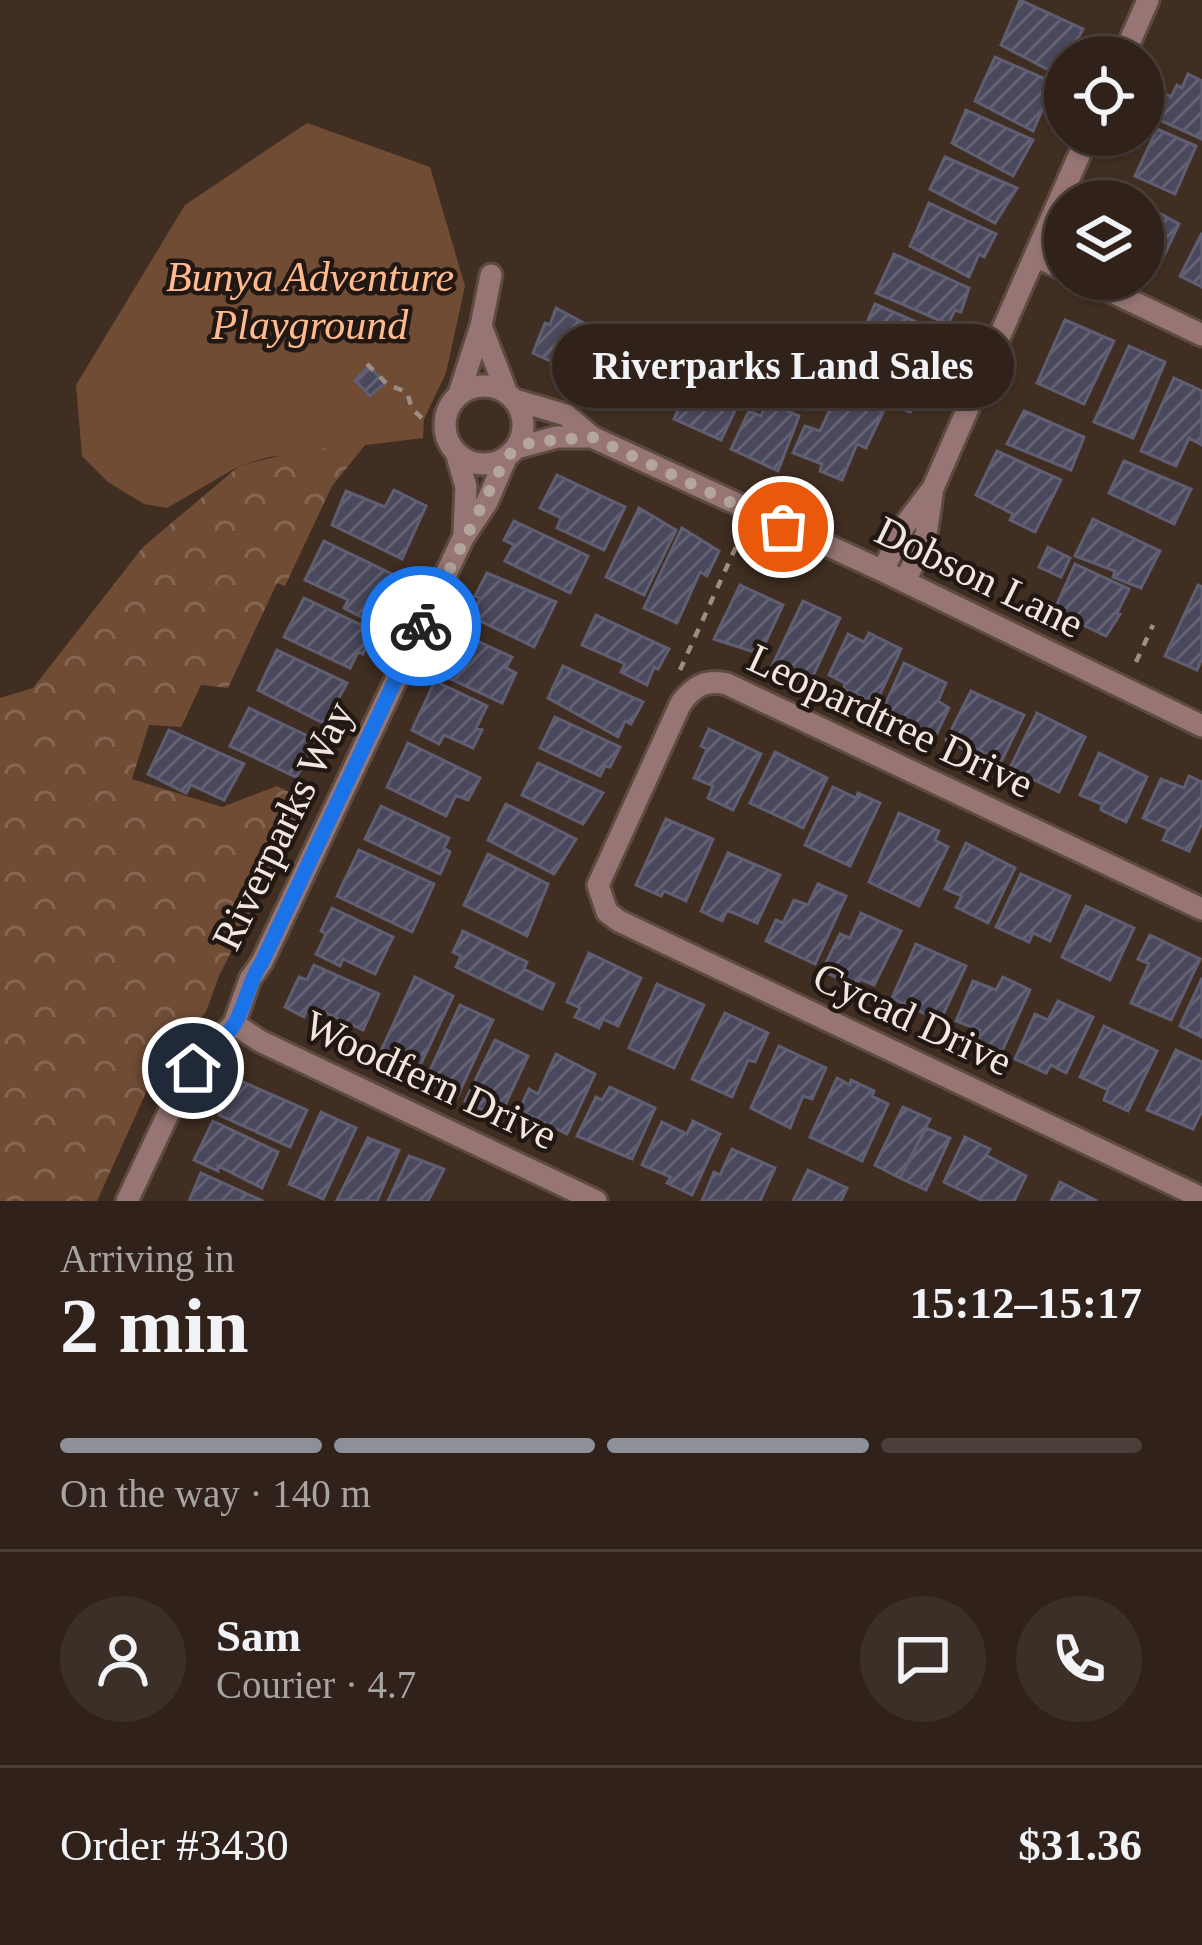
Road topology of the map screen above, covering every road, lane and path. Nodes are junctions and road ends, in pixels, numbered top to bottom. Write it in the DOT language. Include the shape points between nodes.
graph roads {
  1 [pos="1148,0"];
  2 [pos="1132,36"];
  3 [pos="1079,156"];
  4 [pos="1035,256"];
  5 [pos="1044,260"];
  6 [pos="491,274"];
  7 [pos="1129,300"];
  8 [pos="481,326"];
  9 [pos="1202,335"];
  10 [pos="367,364"];
  11 [pos="459,394"];
  12 [pos="510,396"];
  13 [pos="424,419"];
  14 [pos="592,437"];
  15 [pos="456,452"];
  16 [pos="511,453"];
  17 [pos="933,488"];
  18 [pos="463,538"];
  19 [pos="740,538"];
  20 [pos="883,571"];
  21 [pos="905,582"];
  22 [pos="1154,625"];
  23 [pos="1136,662"];
  24 [pos="689,691"];
  25 [pos="1202,726"];
  26 [pos="599,899"];
  27 [pos="1202,909"];
  28 [pos="234,1024"];
  29 [pos="1202,1198"];
  30 [pos="127,1201"];
  31 [pos="596,1201"];
  1 -- 2 [label="street"];
  3 -- 4 [label="street"];
  4 -- 5 [label="street"];
  4 -- 17 [label="street"];
  6 -- 8 [label="street"];
  7 -- 9 [label="street"];
  8 -- 11 [label="street"];
  8 -- 12 [label="street"];
  10 -- 13 [label="path" via="407,392"];
  11 -- 12 [label="street" via="482,385"];
  11 -- 15 [label="street" via="445,427"];
  12 -- 14 [label="street, Dobson Lane" via="566,416"];
  12 -- 16 [label="street" via="524,423"];
  14 -- 16 [label="street" via="557,437"];
  14 -- 20 [label="street, Dobson Lane"];
  15 -- 16 [label="street" via="480,464"];
  15 -- 18 [label="street, Riverparks Way" via="466,487"];
  16 -- 18 [label="street, Riverparks Way"];
  17 -- 20 [label="street"];
  17 -- 21 [label="street" via="926,535"];
  18 -- 28 [label="street, Riverparks Way"];
  19 -- 24 [label="path" via="680,668"];
  20 -- 21 [label="street, Dobson Lane"];
  21 -- 25 [label="street, Dobson Lane"];
  22 -- 23 [label="path"];
  24 -- 26 [label="street, Leopardtree Drive" via="601,870"];
  24 -- 27 [label="street, Leopardtree Drive" via="727,684"];
  26 -- 29 [label="street, Cycad Drive" via="619,921"];
  28 -- 30 [label="street, Riverparks Way" via="193,1068"];
  28 -- 31 [label="street, Woodfern Drive"];
}
